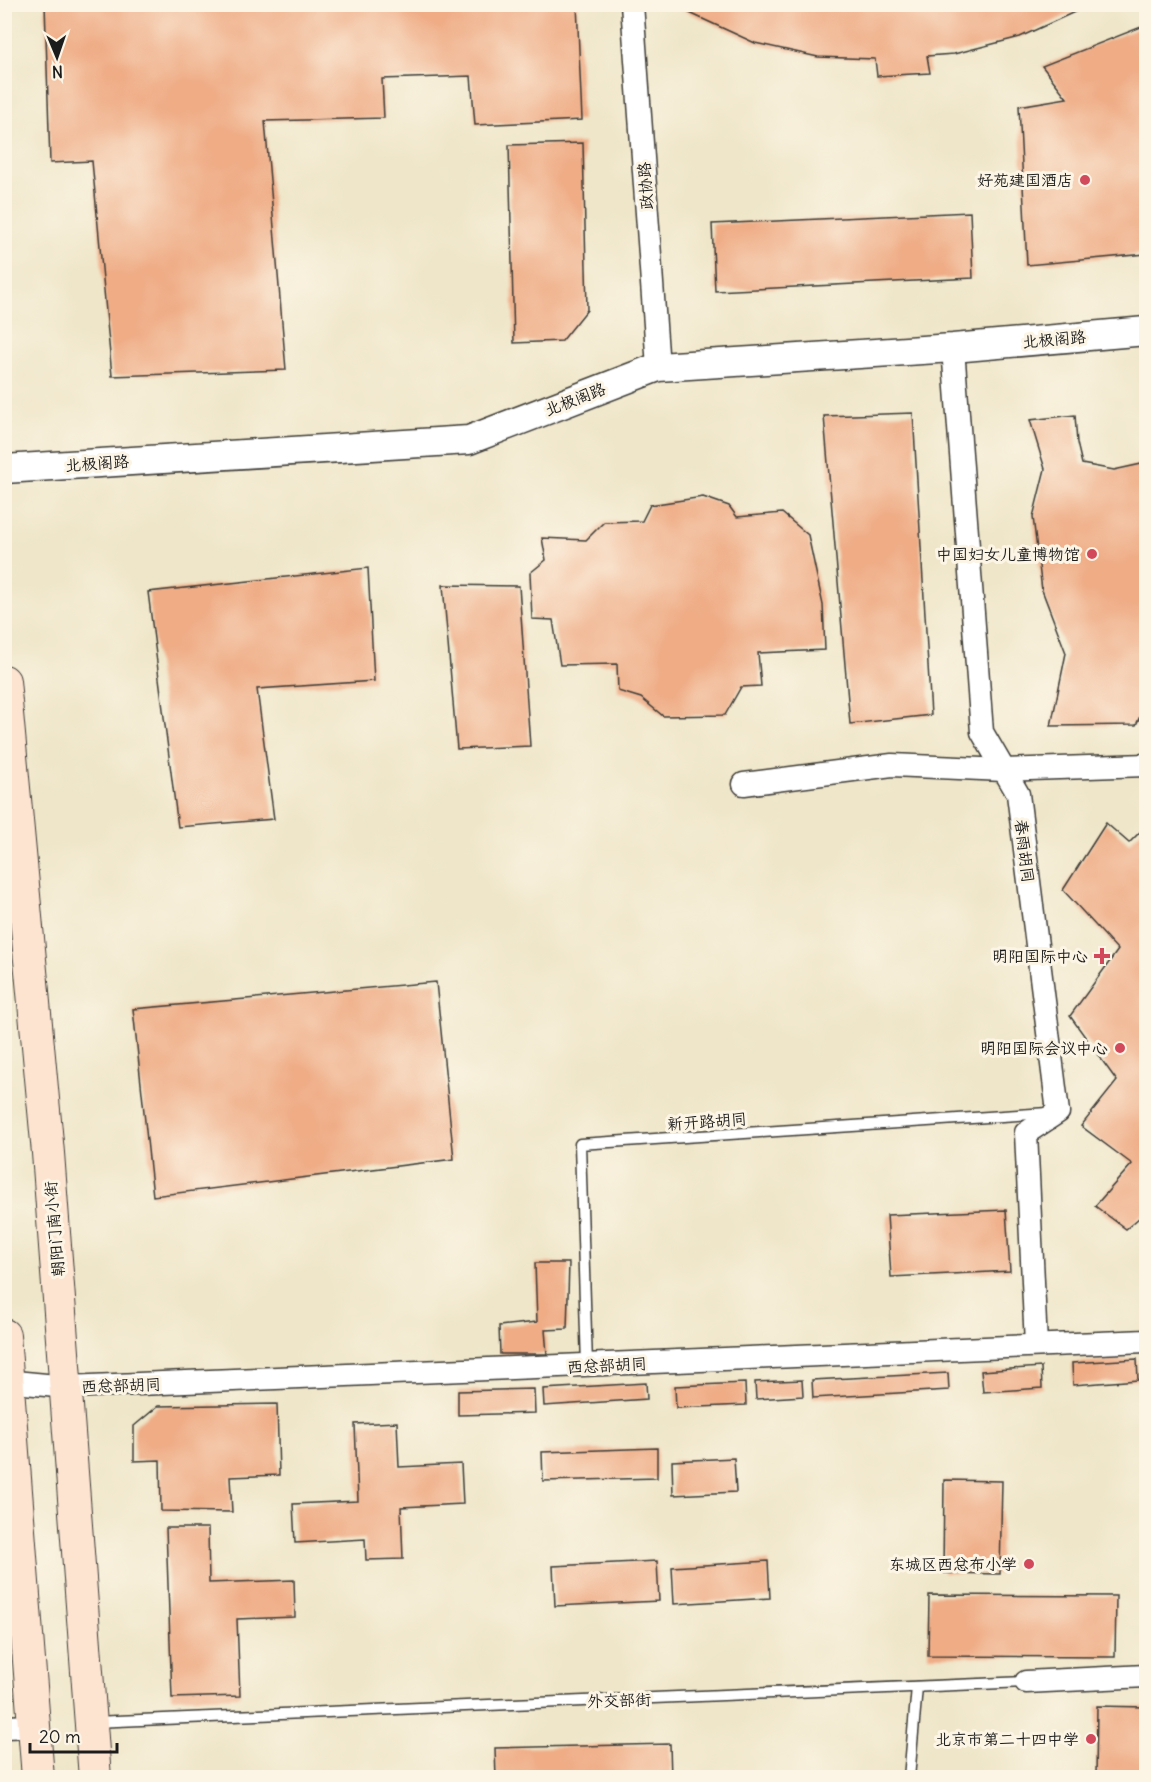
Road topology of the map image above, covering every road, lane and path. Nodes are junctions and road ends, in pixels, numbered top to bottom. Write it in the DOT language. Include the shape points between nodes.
graph roads {
  1 [pos="632,4"];
  2 [pos="1146,331"];
  3 [pos="953,348"];
  4 [pos="658,367"];
  5 [pos="4,469"];
  6 [pos="4,681"];
  7 [pos="1146,765"];
  8 [pos="1004,770"];
  9 [pos="744,784"];
  10 [pos="1058,1112"];
  11 [pos="4,1335"];
  12 [pos="1146,1341"];
  13 [pos="1036,1346"];
  14 [pos="587,1365"];
  15 [pos="7,1380"];
  16 [pos="67,1388"];
  17 [pos="1146,1676"];
  18 [pos="1026,1682"];
  19 [pos="916,1687"];
  20 [pos="91,1722"];
  21 [pos="19,1727"];
  22 [pos="38,1778"];
  23 [pos="95,1778"];
  24 [pos="909,1778"];
  1 -- 4 [label="street, 政协路"];
  2 -- 3 [label="street, 北极阁路"];
  3 -- 4 [label="street, 北极阁路"];
  3 -- 8 [label="street, 春雨胡同" via="982,732"];
  4 -- 5 [label="street, 北极阁路" via="469,440"];
  6 -- 16 [label="main road, 朝阳门南小街"];
  7 -- 8 [label="street"];
  8 -- 9 [label="street" via="892,765"];
  8 -- 10 [label="street, 春雨胡同" via="1018,794"];
  10 -- 13 [label="street" via="1026,1133"];
  10 -- 14 [label="lane, 新开路胡同" via="580,1144"];
  11 -- 15 [label="main road"];
  12 -- 13 [label="street, 西总部胡同"];
  13 -- 14 [label="street, 西总部胡同"];
  14 -- 16 [label="street, 西总部胡同"];
  15 -- 16 [label="street, 西总部胡同"];
  15 -- 21 [label="main road"];
  16 -- 20 [label="main road, 朝阳门南小街"];
  17 -- 18 [label="street, 外交部街"];
  18 -- 19 [label="lane, 外交部街"];
  19 -- 20 [label="lane, 外交部街"];
  19 -- 24 [label="lane"];
  20 -- 23 [label="main road, 朝阳门南小街"];
  21 -- 22 [label="main road"];
}
